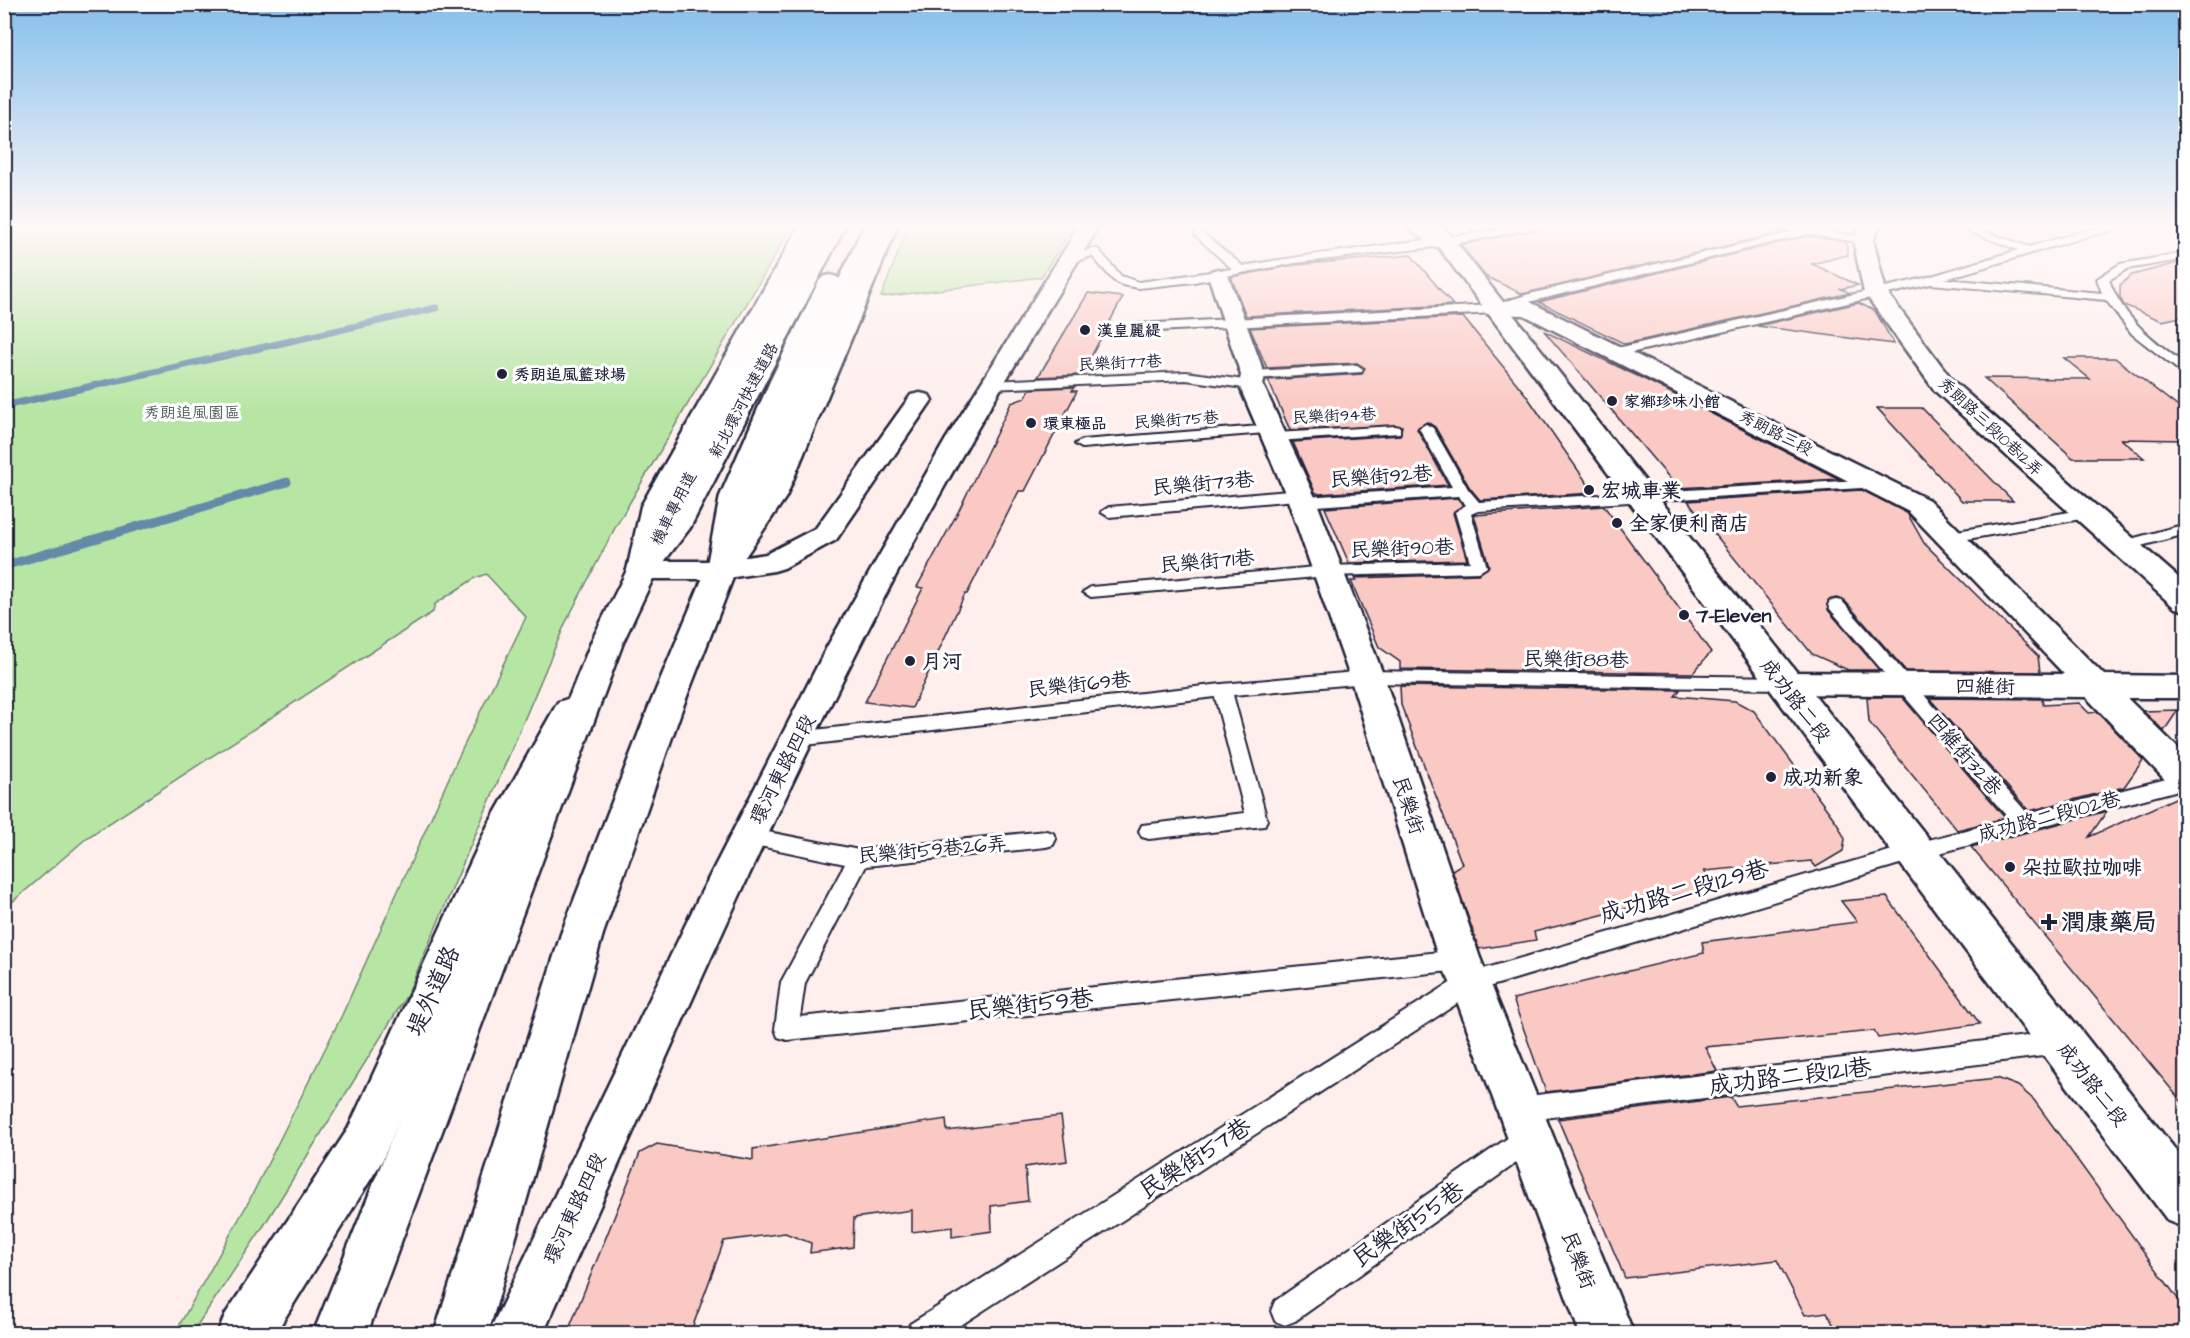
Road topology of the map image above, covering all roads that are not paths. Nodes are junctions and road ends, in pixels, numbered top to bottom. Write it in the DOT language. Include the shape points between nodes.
graph roads {
  1 [pos="776,287"];
  2 [pos="791,287"];
  3 [pos="803,287"];
  4 [pos="826,287"];
  5 [pos="845,287"];
  6 [pos="861,287"];
  7 [pos="1051,287"];
  8 [pos="1231,287"];
  9 [pos="1479,287"];
  10 [pos="1573,287"];
  11 [pos="1874,287"];
  12 [pos="1897,287"];
  13 [pos="2000,287"];
  14 [pos="2105,287"];
  15 [pos="1875,292"];
  16 [pos="2107,297"];
  17 [pos="1496,309"];
  18 [pos="1236,324"];
  19 [pos="1138,328"];
  20 [pos="1617,352"];
  21 [pos="1357,369"];
  22 [pos="2186,372"];
  23 [pos="1252,380"];
  24 [pos="990,385"];
  25 [pos="920,400"];
  26 [pos="1425,428"];
  27 [pos="1395,430"];
  28 [pos="1274,433"];
  29 [pos="1082,444"];
  30 [pos="1878,483"];
  31 [pos="1462,491"];
  32 [pos="1301,499"];
  33 [pos="1641,500"];
  34 [pos="1475,507"];
  35 [pos="1109,512"];
  36 [pos="2087,514"];
  37 [pos="2186,529"];
  38 [pos="1951,537"];
  39 [pos="2122,546"];
  40 [pos="642,570"];
  41 [pos="721,570"];
  42 [pos="1327,571"];
  43 [pos="1091,592"];
  44 [pos="2186,601"];
  45 [pos="1836,605"];
  46 [pos="608,640"];
  47 [pos="1367,677"];
  48 [pos="1784,683"];
  49 [pos="1905,685"];
  50 [pos="2097,687"];
  51 [pos="2186,687"];
  52 [pos="1222,690"];
  53 [pos="797,739"];
  54 [pos="2186,780"];
  55 [pos="2024,823"];
  56 [pos="1149,831"];
  57 [pos="748,836"];
  58 [pos="1046,839"];
  59 [pos="1913,852"];
  60 [pos="859,858"];
  61 [pos="1465,971"];
  62 [pos="2061,1043"];
  63 [pos="1525,1123"];
  64 [pos="2186,1203"];
  65 [pos="1285,1311"];
  66 [pos="244,1334"];
  67 [pos="340,1334"];
  68 [pos="461,1334"];
  69 [pos="515,1334"];
  70 [pos="920,1334"];
  71 [pos="1607,1334"];
  1 -- 40 [label="main road" via="655,506"];
  2 -- 40 [label="main road, 機車專用道"];
  3 -- 40 [label="main road, 新北環河快速道路" via="676,528"];
  4 -- 41 [label="main road, 新北環河快速道路" via="734,496"];
  5 -- 41 [label="main road"];
  6 -- 41 [label="main road" via="772,497"];
  7 -- 24 [label="main road, 環河東路四段"];
  8 -- 18 [label="main road, 民樂街"];
  9 -- 17 [label="main road"];
  10 -- 17 [label="lane"];
  11 -- 15 [label="main road"];
  12 -- 15 [label="lane"];
  13 -- 16 [label="lane"];
  14 -- 16 [label="lane"];
  15 -- 20 [label="lane"];
  15 -- 36 [label="main road, 秀朗路三段10巷12弄" via="1944,386"];
  16 -- 22 [label="lane" via="2131,327"];
  17 -- 18 [label="lane"];
  17 -- 20 [label="main road, 秀朗路三段" via="1528,308"];
  17 -- 33 [label="main road, 成功路二段"];
  18 -- 19 [label="lane"];
  18 -- 23 [label="main road, 民樂街"];
  20 -- 30 [label="main road, 秀朗路三段"];
  21 -- 23 [label="lane, 民樂街77巷"];
  23 -- 24 [label="lane, 民樂街77巷" via="1186,376"];
  23 -- 28 [label="main road, 民樂街"];
  24 -- 53 [label="main road, 環河東路四段" via="846,642"];
  25 -- 41 [label="main road" via="826,534 774,562"];
  26 -- 31 [label="lane"];
  27 -- 28 [label="lane, 民樂街94巷"];
  28 -- 29 [label="lane, 民樂街75巷"];
  28 -- 32 [label="main road, 民樂街"];
  30 -- 33 [label="lane"];
  30 -- 38 [label="main road, 秀朗路三段" via="1919,506"];
  31 -- 32 [label="lane, 民樂街92巷"];
  31 -- 34 [label="lane"];
  32 -- 35 [label="lane, 民樂街73巷"];
  32 -- 42 [label="main road, 民樂街"];
  33 -- 34 [label="lane"];
  33 -- 48 [label="main road, 成功路二段"];
  34 -- 42 [label="lane, 民樂街90巷" via="1463,512 1479,567"];
  36 -- 38 [label="lane"];
  36 -- 39 [label="main road, 秀朗路三段10巷12弄"];
  37 -- 39 [label="lane"];
  38 -- 50 [label="main road, 秀朗路三段"];
  39 -- 44 [label="main road, 秀朗路三段10巷12弄"];
  40 -- 41 [label="main road"];
  40 -- 46 [label="main road"];
  41 -- 68 [label="main road" via="582,934"];
  42 -- 43 [label="lane, 民樂街71巷"];
  42 -- 47 [label="main road, 民樂街"];
  45 -- 49 [label="lane, 四維街32巷"];
  46 -- 66 [label="main road, 堤外道路" via="506,827 365,1145"];
  46 -- 67 [label="main road"];
  47 -- 48 [label="lane, 民樂街88巷"];
  47 -- 52 [label="lane, 民樂街69巷"];
  47 -- 61 [label="main road, 民樂街"];
  48 -- 49 [label="main road, 四維街"];
  48 -- 59 [label="main road, 成功路二段"];
  49 -- 50 [label="main road, 四維街"];
  49 -- 55 [label="lane, 四維街32巷"];
  50 -- 51 [label="main road, 四維街"];
  50 -- 54 [label="main road, 秀朗路三段"];
  52 -- 53 [label="lane, 民樂街69巷"];
  52 -- 56 [label="lane" via="1257,820"];
  53 -- 57 [label="main road, 環河東路四段"];
  54 -- 55 [label="lane, 成功路二段102巷"];
  55 -- 59 [label="lane, 成功路二段102巷"];
  57 -- 60 [label="lane, 民樂街59巷26弄"];
  57 -- 69 [label="main road, 環河東路四段"];
  58 -- 60 [label="lane, 民樂街59巷26弄"];
  59 -- 61 [label="lane, 成功路二段129巷"];
  59 -- 62 [label="main road, 成功路二段"];
  60 -- 61 [label="lane, 民樂街59巷" via="793,982 787,1029"];
  61 -- 63 [label="main road, 民樂街"];
  61 -- 70 [label="lane, 民樂街57巷"];
  62 -- 63 [label="lane, 成功路二段121巷"];
  62 -- 64 [label="main road, 成功路二段"];
  63 -- 65 [label="lane, 民樂街55巷"];
  63 -- 71 [label="main road, 民樂街"];
}
